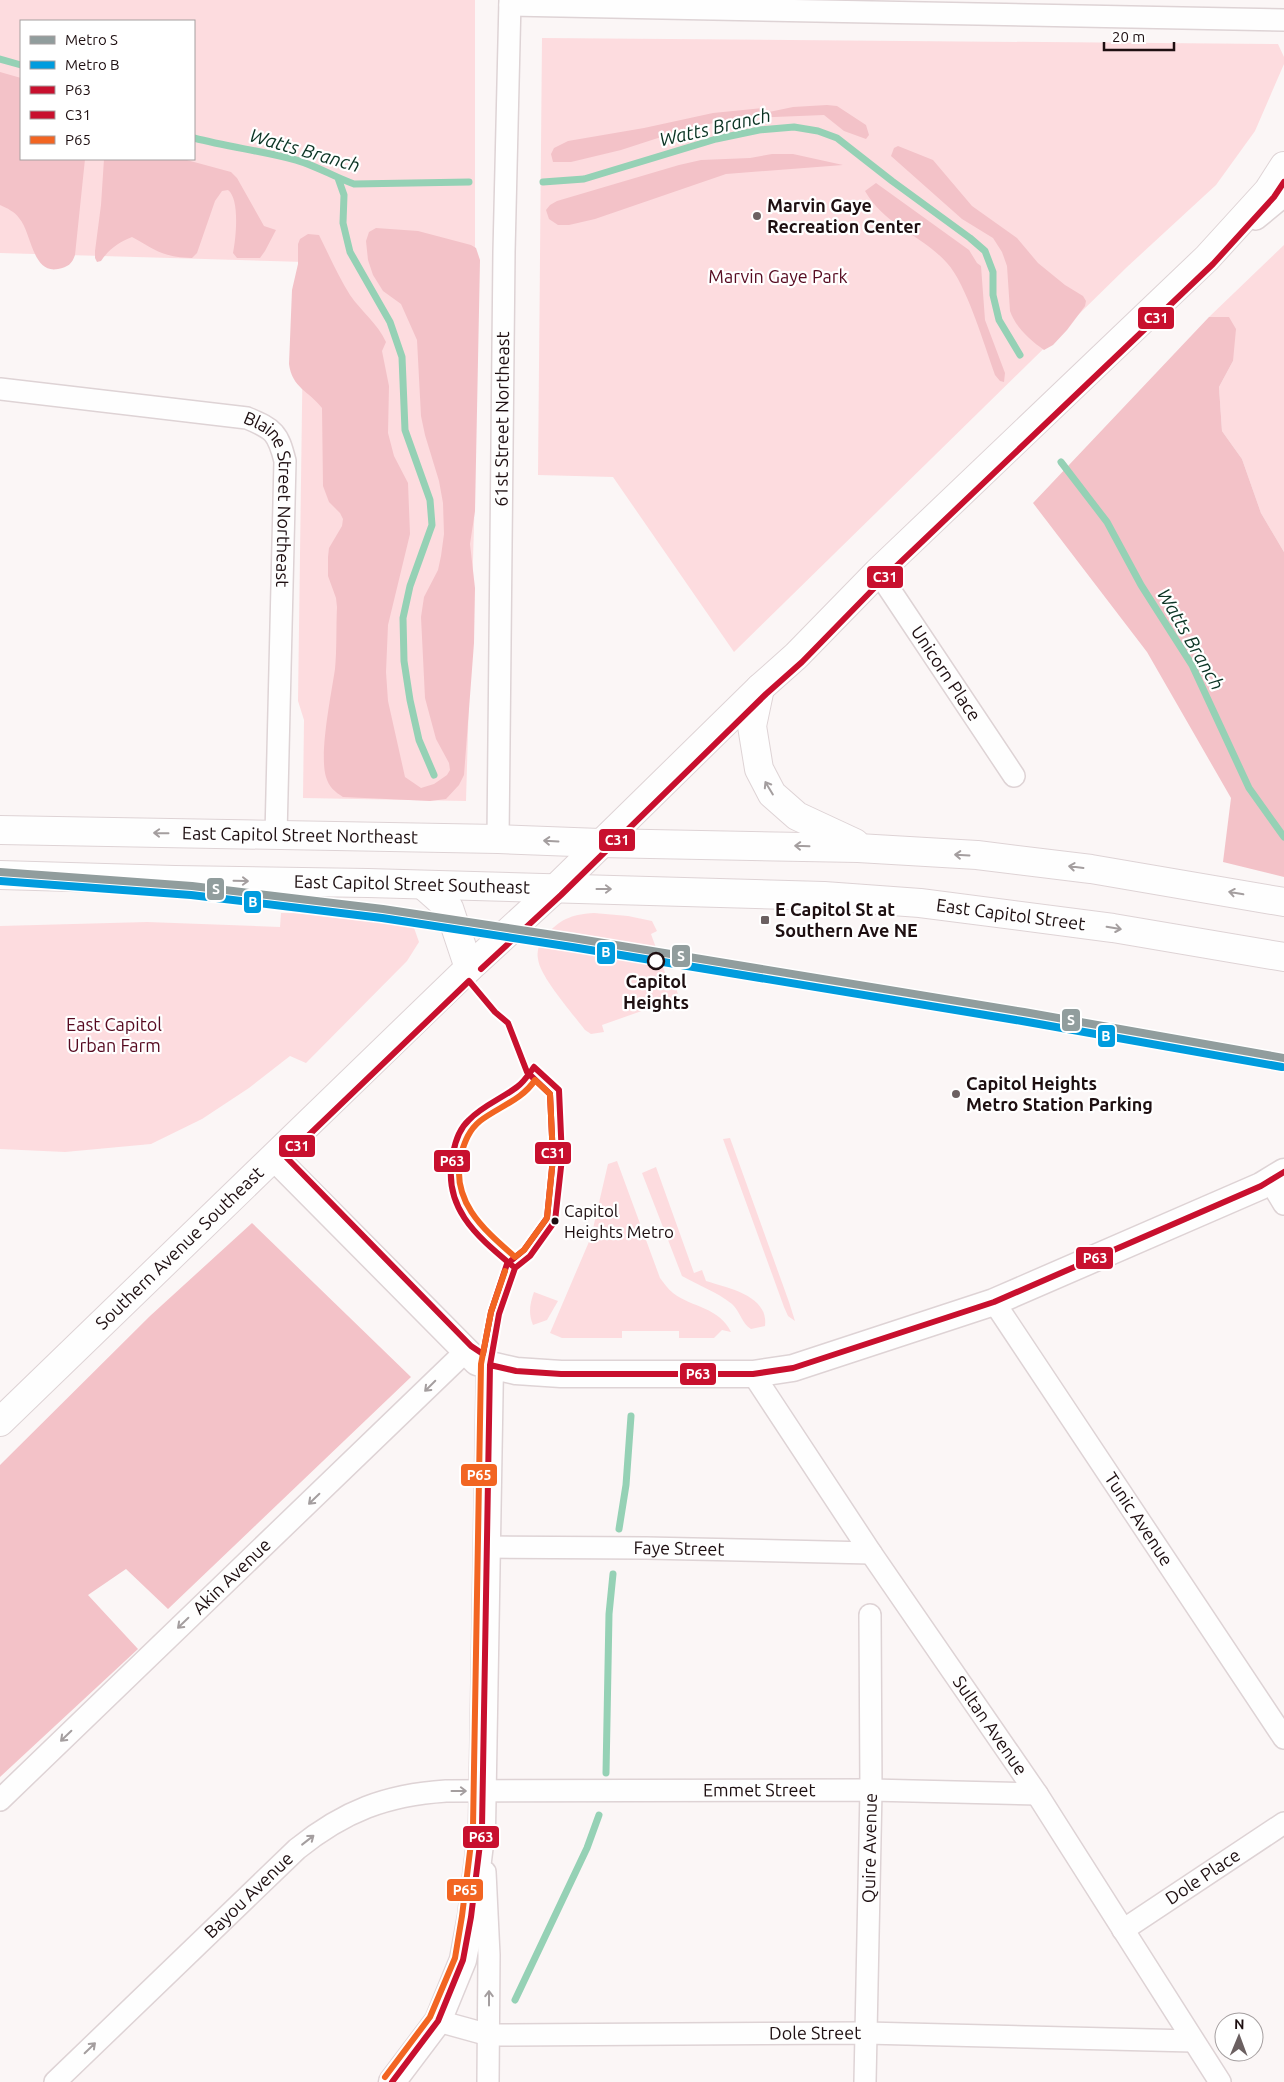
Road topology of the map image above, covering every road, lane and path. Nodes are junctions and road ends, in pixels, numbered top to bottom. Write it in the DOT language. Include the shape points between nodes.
graph roads {
  1 [pos="510,2"];
  2 [pos="921,6"];
  3 [pos="1284,20"];
  4 [pos="1284,166"];
  5 [pos="1284,196"];
  6 [pos="1207,258"];
  7 [pos="0,389"];
  8 [pos="878,572"];
  9 [pos="760,688"];
  10 [pos="1014,776"];
  11 [pos="0,830"];
  12 [pos="276,835"];
  13 [pos="498,838"];
  14 [pos="600,843"];
  15 [pos="868,849"];
  16 [pos="0,875"];
  17 [pos="423,885"];
  18 [pos="555,889"];
  19 [pos="1284,902"];
  20 [pos="1284,957"];
  21 [pos="469,968"];
  22 [pos="274,1157"];
  23 [pos="1277,1176"];
  24 [pos="1284,1204"];
  25 [pos="994,1302"];
  26 [pos="465,1352"];
  27 [pos="490,1365"];
  28 [pos="753,1374"];
  29 [pos="0,1422"];
  30 [pos="488,1548"];
  31 [pos="871,1553"];
  32 [pos="870,1615"];
  33 [pos="1284,1738"];
  34 [pos="871,1790"];
  35 [pos="483,1791"];
  36 [pos="1037,1794"];
  37 [pos="0,1800"];
  38 [pos="1284,1823"];
  39 [pos="482,1828"];
  40 [pos="1123,1930"];
  41 [pos="438,2021"];
  42 [pos="866,2033"];
  43 [pos="489,2035"];
  44 [pos="1193,2041"];
  45 [pos="55,2082"];
  46 [pos="392,2082"];
  47 [pos="488,2082"];
  48 [pos="865,2082"];
  49 [pos="1220,2082"];
  1 -- 2 [label="street"];
  1 -- 13 [label="street, 61st Street Northeast"];
  2 -- 3 [label="street"];
  4 -- 6 [label="main road, Southern Avenue Southeast" via="1268,191"];
  5 -- 6 [label="street"];
  6 -- 8 [label="main road, Southern Avenue Southeast"];
  7 -- 12 [label="street, Blaine Street Northeast" via="247,418 265,425 280,439 285,461"];
  8 -- 9 [label="main road, Southern Avenue Southeast"];
  8 -- 10 [label="street, Unicorn Place"];
  9 -- 14 [label="main road, Southern Avenue Southeast"];
  15 -- 9 [label="main road, one-way" via="797,816 772,794 759,769 752,726"];
  12 -- 11 [label="main road, East Capitol Street Northeast, one-way"];
  12 -- 13 [label="main road, East Capitol Street Northeast"];
  14 -- 13 [label="main road, East Capitol Street Northeast, one-way"];
  15 -- 14 [label="main road, one-way"];
  14 -- 18 [label="main road, Southern Avenue Southeast"];
  19 -- 15 [label="main road, one-way" via="1091,868 977,855"];
  16 -- 17 [label="main road, East Capitol Street Southeast, one-way"];
  17 -- 18 [label="main road, East Capitol Street Southeast"];
  17 -- 21 [label="main road" via="449,908"];
  18 -- 20 [label="main road, East Capitol Street, one-way" via="786,894 920,903 1113,928"];
  18 -- 21 [label="main road, Southern Avenue Southeast"];
  21 -- 22 [label="main road, Southern Avenue Southeast"];
  22 -- 26 [label="street"];
  22 -- 29 [label="main road, Southern Avenue Southeast"];
  23 -- 24 [label="street"];
  23 -- 25 [label="street"];
  25 -- 28 [label="street" via="793,1368"];
  25 -- 33 [label="street, Tunic Avenue"];
  26 -- 27 [label="street" via="477,1362"];
  26 -- 37 [label="street, Akin Avenue, one-way"];
  27 -- 28 [label="street" via="516,1371 560,1374"];
  27 -- 30 [label="street"];
  28 -- 31 [label="street, Sultan Avenue"];
  30 -- 31 [label="street, Faye Street"];
  30 -- 35 [label="street"];
  31 -- 36 [label="street, Sultan Avenue"];
  32 -- 34 [label="street, Quire Avenue"];
  34 -- 35 [label="street, Emmet Street"];
  34 -- 36 [label="street, Emmet Street"];
  34 -- 42 [label="street, Quire Avenue"];
  35 -- 39 [label="street"];
  45 -- 35 [label="street, Bayou Avenue, one-way" via="297,1849 333,1822 358,1809 396,1797 421,1792"];
  36 -- 40 [label="street, Sultan Avenue"];
  38 -- 40 [label="street, Dole Place"];
  39 -- 41 [label="street" via="462,1960"];
  43 -- 39 [label="street, one-way" via="489,1956"];
  40 -- 44 [label="street, Sultan Avenue"];
  41 -- 43 [label="street, Dole Street"];
  41 -- 46 [label="street"];
  42 -- 43 [label="street, Dole Street"];
  42 -- 44 [label="street, Dole Street"];
  42 -- 48 [label="street, Quire Avenue"];
  43 -- 47 [label="street"];
  44 -- 49 [label="street, Sultan Avenue"];
}
